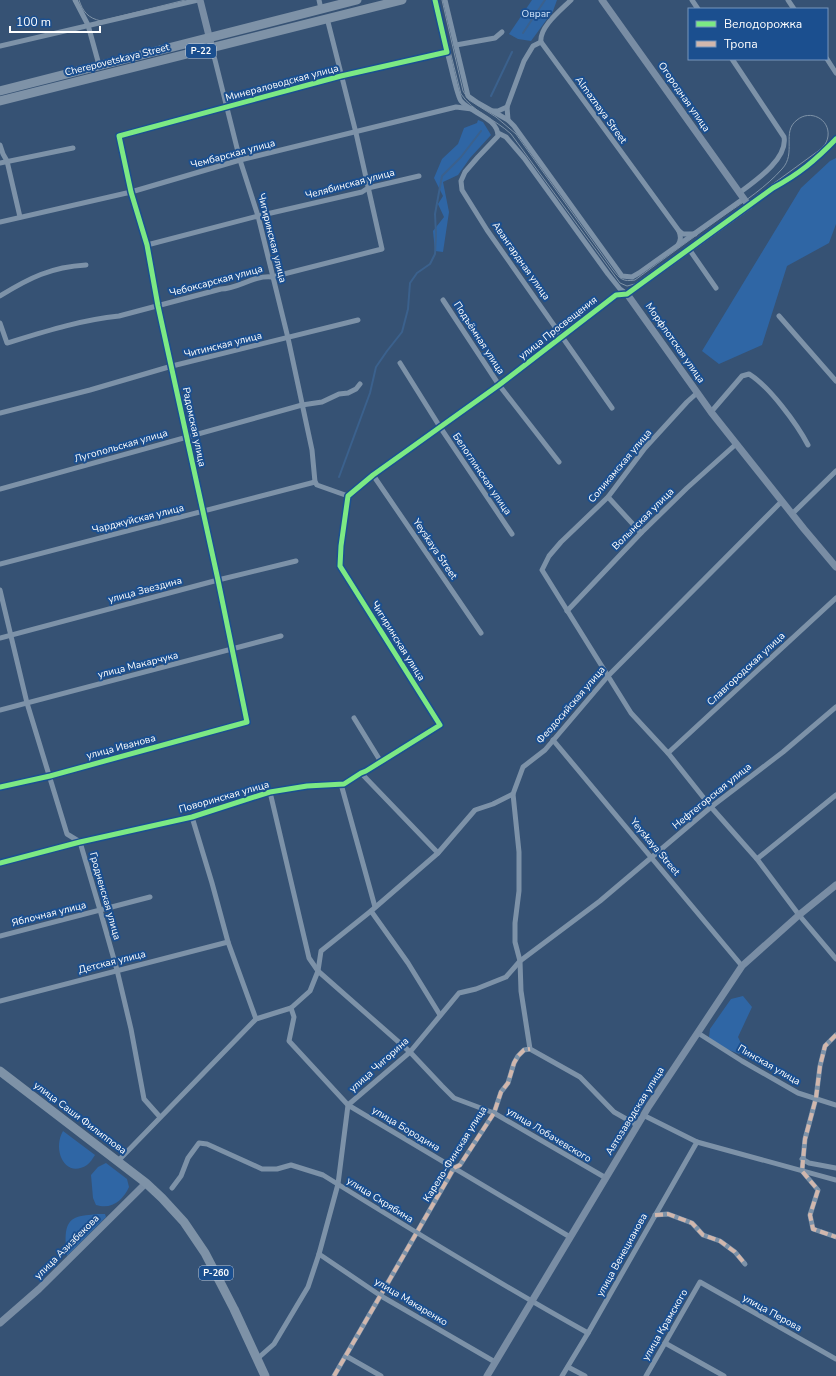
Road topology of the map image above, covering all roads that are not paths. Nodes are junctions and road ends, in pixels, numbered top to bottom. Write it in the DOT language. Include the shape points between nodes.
graph roads {
  1 [pos="75,0"];
  2 [pos="199,0"];
  3 [pos="357,0"];
  4 [pos="402,0"];
  5 [pos="435,0"];
  6 [pos="445,0"];
  7 [pos="571,0"];
  8 [pos="602,0"];
  9 [pos="320,4"];
  10 [pos="327,18"];
  11 [pos="88,25"];
  12 [pos="502,32"];
  13 [pos="209,38"];
  14 [pos="541,42"];
  15 [pos="456,45"];
  16 [pos="0,46"];
  17 [pos="212,48"];
  18 [pos="447,50"];
  19 [pos="733,60"];
  20 [pos="827,60"];
  21 [pos="100,65"];
  22 [pos="836,74"];
  23 [pos="341,76"];
  24 [pos="0,90"];
  25 [pos="0,101"];
  26 [pos="227,107"];
  27 [pos="507,107"];
  28 [pos="472,109"];
  29 [pos="491,110"];
  30 [pos="508,120"];
  31 [pos="356,132"];
  32 [pos="498,132"];
  33 [pos="119,136"];
  34 [pos="836,139"];
  35 [pos="0,145"];
  36 [pos="73,148"];
  37 [pos="240,160"];
  38 [pos="7,162"];
  39 [pos="0,163"];
  40 [pos="419,176"];
  41 [pos="368,188"];
  42 [pos="131,192"];
  43 [pos="741,196"];
  44 [pos="749,206"];
  45 [pos="258,216"];
  46 [pos="20,217"];
  47 [pos="0,222"];
  48 [pos="679,231"];
  49 [pos="695,234"];
  50 [pos="147,245"];
  51 [pos="676,247"];
  52 [pos="689,249"];
  53 [pos="86,265"];
  54 [pos="272,277"];
  55 [pos="716,288"];
  56 [pos="627,294"];
  57 [pos="0,296"];
  58 [pos="443,300"];
  59 [pos="158,306"];
  60 [pos="779,316"];
  61 [pos="358,320"];
  62 [pos="0,323"];
  63 [pos="563,336"];
  64 [pos="288,338"];
  65 [pos="400,363"];
  66 [pos="172,366"];
  67 [pos="836,381"];
  68 [pos="360,384"];
  69 [pos="499,385"];
  70 [pos="697,393"];
  71 [pos="302,405"];
  72 [pos="612,408"];
  73 [pos="711,412"];
  74 [pos="0,414"];
  75 [pos="440,427"];
  76 [pos="186,437"];
  77 [pos="736,444"];
  78 [pos="808,445"];
  79 [pos="559,462"];
  80 [pos="836,471"];
  81 [pos="373,475"];
  82 [pos="315,482"];
  83 [pos="0,489"];
  84 [pos="348,496"];
  85 [pos="608,497"];
  86 [pos="782,502"];
  87 [pos="203,512"];
  88 [pos="792,514"];
  89 [pos="641,533"];
  90 [pos="512,534"];
  91 [pos="296,561"];
  92 [pos="0,564"];
  93 [pos="836,567"];
  94 [pos="218,580"];
  95 [pos="0,590"];
  96 [pos="836,598"];
  97 [pos="567,611"];
  98 [pos="481,632"];
  99 [pos="12,635"];
  100 [pos="281,636"];
  101 [pos="0,638"];
  102 [pos="233,650"];
  103 [pos="608,676"];
  104 [pos="27,702"];
  105 [pos="836,707"];
  106 [pos="0,710"];
  107 [pos="354,718"];
  108 [pos="247,722"];
  109 [pos="440,725"];
  110 [pos="553,740"];
  111 [pos="668,753"];
  112 [pos="381,762"];
  113 [pos="361,773"];
  114 [pos="50,776"];
  115 [pos="341,784"];
  116 [pos="0,787"];
  117 [pos="270,792"];
  118 [pos="513,794"];
  119 [pos="836,795"];
  120 [pos="711,807"];
  121 [pos="192,817"];
  122 [pos="80,842"];
  123 [pos="438,853"];
  124 [pos="652,858"];
  125 [pos="757,859"];
  126 [pos="0,863"];
  127 [pos="836,885"];
  128 [pos="150,897"];
  129 [pos="600,901"];
  130 [pos="373,909"];
  131 [pos="100,910"];
  132 [pos="799,915"];
  133 [pos="0,936"];
  134 [pos="228,942"];
  135 [pos="836,959"];
  136 [pos="520,961"];
  137 [pos="742,966"];
  138 [pos="117,970"];
  139 [pos="318,971"];
  140 [pos="0,1001"];
  141 [pos="290,1008"];
  142 [pos="440,1015"];
  143 [pos="256,1019"];
  144 [pos="698,1033"];
  145 [pos="836,1035"];
  146 [pos="530,1048"];
  147 [pos="410,1052"];
  148 [pos="0,1072"];
  149 [pos="816,1098"];
  150 [pos="348,1105"];
  151 [pos="836,1105"];
  152 [pos="494,1113"];
  153 [pos="643,1116"];
  154 [pos="160,1117"];
  155 [pos="637,1125"];
  156 [pos="696,1142"];
  157 [pos="802,1159"];
  158 [pos="118,1161"];
  159 [pos="454,1168"];
  160 [pos="836,1168"];
  161 [pos="802,1171"];
  162 [pos="606,1178"];
  163 [pos="836,1180"];
  164 [pos="146,1183"];
  165 [pos="338,1184"];
  166 [pos="172,1188"];
  167 [pos="655,1215"];
  168 [pos="417,1233"];
  169 [pos="570,1237"];
  170 [pos="836,1237"];
  171 [pos="319,1254"];
  172 [pos="745,1264"];
  173 [pos="700,1282"];
  174 [pos="381,1296"];
  175 [pos="531,1301"];
  176 [pos="0,1323"];
  177 [pos="588,1333"];
  178 [pos="665,1343"];
  179 [pos="346,1356"];
  180 [pos="256,1359"];
  181 [pos="836,1359"];
  182 [pos="495,1362"];
  183 [pos="568,1367"];
  184 [pos="265,1376"];
  185 [pos="334,1376"];
  186 [pos="381,1376"];
  187 [pos="487,1376"];
  188 [pos="562,1376"];
  189 [pos="585,1376"];
  190 [pos="646,1376"];
  191 [pos="724,1376"];
  1 -- 11 [label="street"];
  2 -- 11 [label="street"];
  2 -- 13 [label="street, Чигиринская улица"];
  3 -- 9 [label="highway, Cherepovetskaya Street / Р-22"];
  4 -- 10 [label="highway, Cherepovetskaya Street / Р-22"];
  5 -- 18 [label="street"];
  6 -- 15 [label="street"];
  7 -- 14 [label="street" via="541,33"];
  8 -- 43 [label="street, Огородная улица"];
  9 -- 13 [label="highway, Cherepovetskaya Street / Р-22"];
  10 -- 17 [label="highway, Cherepovetskaya Street / Р-22"];
  10 -- 23 [label="street"];
  11 -- 16 [label="street"];
  11 -- 21 [label="street"];
  12 -- 15 [label="street" via="495,38"];
  13 -- 17 [label="street, Чигиринская улица"];
  13 -- 21 [label="highway, Cherepovetskaya Street / Р-22"];
  14 -- 27 [label="street" via="529,51"];
  14 -- 48 [label="street, Almaznaya Street"];
  15 -- 29 [label="street" via="468,96"];
  17 -- 25 [label="highway, Cherepovetskaya Street / Р-22"];
  17 -- 26 [label="street, Чигиринская улица"];
  18 -- 23 [label="street, Минераловодская улица"];
  18 -- 28 [label="street" via="460,100"];
  19 -- 43 [label="street" via="785,141 778,158"];
  20 -- 22 [label="street"];
  21 -- 24 [label="highway, Cherepovetskaya Street / Р-22"];
  23 -- 26 [label="street, Минераловодская улица"];
  23 -- 31 [label="street"];
  26 -- 33 [label="street, Минераловодская улица"];
  26 -- 37 [label="street, Чигиринская улица"];
  27 -- 29 [label="street" via="498,111"];
  27 -- 30 [label="street"];
  28 -- 31 [label="street, Чембарская улица" via="456,107"];
  28 -- 32 [label="street" via="494,125"];
  29 -- 30 [label="street"];
  30 -- 51 [label="street" via="622,276 632,277"];
  31 -- 37 [label="street, Чембарская улица"];
  31 -- 41 [label="street"];
  32 -- 56 [label="street, Морфлотская улица" via="506,137 524,158 608,274"];
  32 -- 63 [label="street, Авангардная улица" via="498,136 465,172 461,181 462,190 487,230"];
  33 -- 42 [label="street, Радомская улица"];
  34 -- 44 [label="street, улица Просвещения" via="822,154 794,176"];
  35 -- 38 [label="street"];
  36 -- 38 [label="street"];
  37 -- 42 [label="street, Чембарская улица"];
  37 -- 45 [label="street, Чигиринская улица"];
  38 -- 39 [label="street"];
  38 -- 46 [label="street"];
  40 -- 41 [label="street, Челябинская улица"];
  41 -- 45 [label="street, Челябинская улица" via="362,192"];
  41 -- 54 [label="street, Чебоксарская улица" via="382,248"];
  42 -- 46 [label="street, Чембарская улица"];
  42 -- 50 [label="street, Радомская улица"];
  43 -- 44 [label="street, Огородная улица"];
  43 -- 49 [label="street"];
  44 -- 52 [label="street, улица Просвещения"];
  45 -- 50 [label="street, Челябинская улица"];
  45 -- 54 [label="street, Чигиринская улица"];
  46 -- 47 [label="street, Чембарская улица"];
  48 -- 49 [label="street" via="683,234"];
  48 -- 51 [label="street" via="681,241"];
  49 -- 51 [label="street"];
  50 -- 59 [label="street, Радомская улица"];
  52 -- 55 [label="street"];
  52 -- 56 [label="street, улица Просвещения"];
  53 -- 57 [label="street" via="70,266 28,279"];
  54 -- 59 [label="street, Чебоксарская улица" via="265,276 234,285 229,289"];
  54 -- 64 [label="street, Чигиринская улица"];
  56 -- 63 [label="street, улица Просвещения" via="616,295"];
  56 -- 70 [label="street, Морфлотская улица"];
  58 -- 69 [label="street, Подъёмная улица"];
  59 -- 62 [label="street, Чебоксарская улица" via="48,330 7,343"];
  59 -- 66 [label="street, Радомская улица"];
  60 -- 67 [label="street"];
  61 -- 64 [label="street, Читинская улица"];
  63 -- 69 [label="street, улица Просвещения"];
  63 -- 72 [label="street, Авангардная улица"];
  64 -- 66 [label="street, Читинская улица"];
  64 -- 71 [label="street, Чигиринская улица"];
  65 -- 75 [label="street, Белоглинская улица"];
  66 -- 74 [label="street, Читинская улица"];
  66 -- 76 [label="street, Радомская улица"];
  68 -- 71 [label="street, Лугопольская улица" via="348,393 322,402"];
  69 -- 75 [label="street, улица Просвещения"];
  69 -- 79 [label="street, Подъёмная улица"];
  70 -- 73 [label="street, Морфлотская улица"];
  70 -- 85 [label="street, Соликамская улица" via="645,448"];
  71 -- 76 [label="street, Лугопольская улица"];
  71 -- 82 [label="street, Чигиринская улица" via="312,450"];
  73 -- 77 [label="street, Морфлотская улица"];
  73 -- 78 [label="street" via="742,376 749,374 769,391 802,433"];
  75 -- 81 [label="street, улица Просвещения"];
  75 -- 90 [label="street, Белоглинская улица"];
  76 -- 83 [label="street, Лугопольская улица"];
  76 -- 87 [label="street, Радомская улица"];
  77 -- 86 [label="street, Морфлотская улица"];
  77 -- 89 [label="street, Волынская улица"];
  80 -- 88 [label="street"];
  81 -- 84 [label="street, улица Просвещения"];
  81 -- 98 [label="street, Yeyskaya Street"];
  82 -- 84 [label="street" via="316,485"];
  82 -- 87 [label="street, Чарджуйская улица"];
  84 -- 109 [label="street, Чигиринская улица" via="340,566"];
  85 -- 89 [label="street"];
  85 -- 97 [label="street, Соликамская улица" via="557,547 542,570"];
  86 -- 88 [label="street, Морфлотская улица"];
  86 -- 103 [label="street, Феодосийская улица"];
  87 -- 92 [label="street, Чарджуйская улица"];
  87 -- 94 [label="street, Радомская улица"];
  88 -- 93 [label="street, Морфлотская улица"];
  89 -- 97 [label="street, Волынская улица"];
  91 -- 94 [label="street, улица Звездина"];
  94 -- 99 [label="street, улица Звездина"];
  94 -- 102 [label="street, Радомская улица"];
  95 -- 99 [label="street, Гродненская улица"];
  96 -- 111 [label="street, Славгородская улица"];
  97 -- 103 [label="street"];
  99 -- 101 [label="street, улица Звездина"];
  99 -- 104 [label="street, Гродненская улица"];
  100 -- 102 [label="street, улица Макарчука"];
  102 -- 104 [label="street, улица Макарчука"];
  102 -- 108 [label="street, Радомская улица"];
  103 -- 110 [label="street, Феодосийская улица"];
  103 -- 111 [label="street" via="630,713"];
  104 -- 106 [label="street, улица Макарчука"];
  104 -- 114 [label="street, Гродненская улица"];
  105 -- 120 [label="street, Нефтегорская улица"];
  107 -- 112 [label="street"];
  108 -- 114 [label="street, улица Иванова"];
  109 -- 112 [label="street, Поворинская улица"];
  110 -- 118 [label="street, Феодосийская улица" via="545,750 523,766"];
  110 -- 124 [label="street, Yeyskaya Street"];
  111 -- 120 [label="street"];
  112 -- 113 [label="street, Поворинская улица"];
  113 -- 115 [label="street, Поворинская улица"];
  113 -- 123 [label="street"];
  114 -- 116 [label="street, улица Иванова"];
  114 -- 122 [label="street, Гродненская улица" via="67,834"];
  115 -- 117 [label="street, Поворинская улица"];
  115 -- 130 [label="street"];
  117 -- 121 [label="street, Поворинская улица"];
  117 -- 139 [label="street, улица Лобачевского" via="309,958"];
  118 -- 123 [label="street" via="475,810"];
  118 -- 136 [label="street" via="519,852 519,891 515,923"];
  119 -- 125 [label="street"];
  120 -- 124 [label="street, Нефтегорская улица"];
  120 -- 125 [label="street"];
  121 -- 122 [label="street, Поворинская улица"];
  121 -- 134 [label="street"];
  122 -- 126 [label="street, Поворинская улица"];
  122 -- 131 [label="street, Гродненская улица"];
  123 -- 130 [label="street"];
  124 -- 129 [label="street, Нефтегорская улица"];
  124 -- 137 [label="street, Yeyskaya Street"];
  125 -- 132 [label="street"];
  127 -- 132 [label="street, Автозаводская улица"];
  128 -- 131 [label="street, Яблочная улица"];
  129 -- 136 [label="street, улица Чигорина"];
  130 -- 139 [label="street" via="321,951"];
  130 -- 142 [label="street"];
  131 -- 133 [label="street, Яблочная улица"];
  131 -- 138 [label="street, Гродненская улица"];
  132 -- 135 [label="street"];
  132 -- 137 [label="street, Автозаводская улица"];
  134 -- 138 [label="street, Детская улица"];
  134 -- 143 [label="street"];
  136 -- 142 [label="street, улица Чигорина" via="506,978 476,990 459,993"];
  136 -- 146 [label="street" via="521,991"];
  137 -- 144 [label="street, Автозаводская улица"];
  138 -- 140 [label="street, Детская улица"];
  138 -- 154 [label="street, Гродненская улица" via="144,1099"];
  139 -- 141 [label="street" via="310,991"];
  139 -- 147 [label="street, улица Лобачевского"];
  141 -- 143 [label="street"];
  141 -- 150 [label="street, улица Бородина" via="294,1017 289,1041"];
  142 -- 147 [label="street, улица Чигорина"];
  143 -- 154 [label="street"];
  144 -- 149 [label="street, Пинская улица" via="798,1093"];
  144 -- 153 [label="street, Автозаводская улица"];
  145 -- 149 [label="street" via="825,1046"];
  146 -- 152 [label="street, Карело-Финская улица" via="524,1050 514,1063"];
  146 -- 155 [label="street" via="580,1077 614,1112"];
  147 -- 150 [label="street, улица Чигорина"];
  147 -- 152 [label="street, улица Лобачевского" via="454,1098"];
  148 -- 158 [label="highway, улица Саши Филиппова / Р-260"];
  149 -- 151 [label="street, Пинская улица"];
  149 -- 157 [label="street"];
  150 -- 159 [label="street, улица Бородина"];
  150 -- 165 [label="street, улица Чигорина"];
  152 -- 159 [label="street, Карело-Финская улица" via="460,1165"];
  152 -- 162 [label="street, улица Лобачевского"];
  153 -- 155 [label="street, Автозаводская улица"];
  153 -- 156 [label="street"];
  154 -- 158 [label="street"];
  155 -- 162 [label="street, Автозаводская улица"];
  156 -- 161 [label="street"];
  156 -- 167 [label="street, улица Венецианова"];
  157 -- 160 [label="street" via="809,1163"];
  157 -- 161 [label="street"];
  158 -- 164 [label="highway, улица Саши Филиппова / Р-260"];
  159 -- 168 [label="street, Карело-Финская улица"];
  159 -- 169 [label="street, улица Бородина"];
  161 -- 163 [label="street"];
  161 -- 170 [label="street" via="818,1190 810,1215 813,1230"];
  162 -- 169 [label="street, Автозаводская улица"];
  164 -- 176 [label="street, улица Азизбекова" via="39,1289"];
  164 -- 180 [label="highway, Р-260" via="184,1222 205,1253"];
  165 -- 166 [label="street, улица Скрябина" via="323,1175 291,1165 277,1169 262,1169 207,1144 199,1143"];
  165 -- 168 [label="street, улица Скрябина"];
  165 -- 171 [label="street, улица Чигорина"];
  167 -- 172 [label="street" via="668,1214 692,1223 703,1235 720,1241 735,1252"];
  167 -- 177 [label="street, улица Венецианова"];
  168 -- 174 [label="street, Карело-Финская улица"];
  168 -- 175 [label="street, улица Скрябина"];
  169 -- 175 [label="street, Автозаводская улица"];
  171 -- 174 [label="street, улица Макаренко"];
  171 -- 180 [label="street, улица Чигорина" via="308,1287 278,1338"];
  173 -- 178 [label="street, улица Крамского"];
  173 -- 181 [label="street, улица Перова"];
  174 -- 179 [label="street, Карело-Финская улица"];
  174 -- 182 [label="street, улица Макаренко"];
  175 -- 177 [label="street, улица Скрябина"];
  175 -- 182 [label="street, Автозаводская улица"];
  177 -- 183 [label="street, улица Венецианова"];
  178 -- 190 [label="street, улица Крамского"];
  178 -- 191 [label="street"];
  179 -- 185 [label="street, Карело-Финская улица"];
  179 -- 186 [label="street"];
  180 -- 184 [label="highway, Р-260"];
  182 -- 187 [label="street, Автозаводская улица"];
  183 -- 188 [label="street, улица Венецианова"];
  183 -- 189 [label="street"];
}
